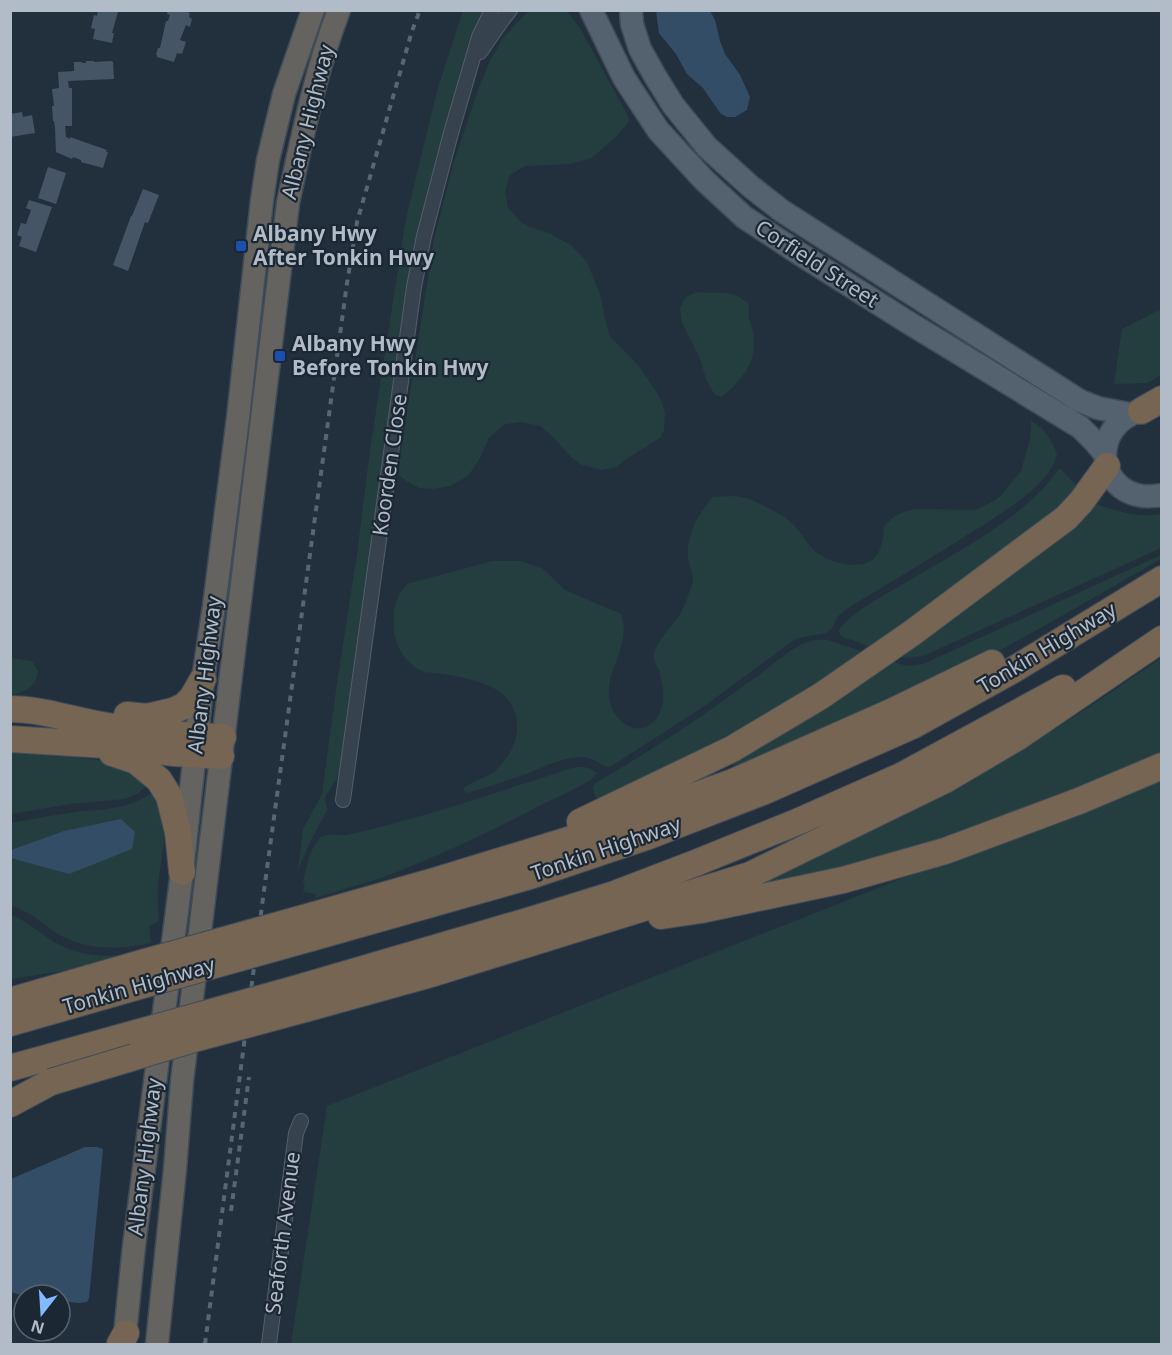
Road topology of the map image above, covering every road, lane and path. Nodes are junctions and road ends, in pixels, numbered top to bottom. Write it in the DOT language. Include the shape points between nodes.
graph roads {
  1 [pos="313,10"];
  2 [pos="339,10"];
  3 [pos="492,10"];
  4 [pos="510,10"];
  5 [pos="591,10"];
  6 [pos="631,10"];
  7 [pos="472,64"];
  8 [pos="1148,409"];
  9 [pos="1106,460"];
  10 [pos="1161,495"];
  11 [pos="1161,579"];
  12 [pos="1134,596"];
  13 [pos="1161,631"];
  14 [pos="1161,639"];
  15 [pos="203,679"];
  16 [pos="10,709"];
  17 [pos="40,712"];
  18 [pos="10,739"];
  19 [pos="83,744"];
  20 [pos="196,745"];
  21 [pos="222,746"];
  22 [pos="1161,766"];
  23 [pos="343,800"];
  24 [pos="182,872"];
  25 [pos="438,879"];
  26 [pos="312,926"];
  27 [pos="575,929"];
  28 [pos="144,973"];
  29 [pos="87,978"];
  30 [pos="10,985"];
  31 [pos="305,998"];
  32 [pos="10,1001"];
  33 [pos="10,1023"];
  34 [pos="10,1068"];
  35 [pos="51,1082"];
  36 [pos="10,1092"];
  37 [pos="10,1104"];
  38 [pos="301,1121"];
  39 [pos="123,1341"];
  40 [pos="157,1344"];
  41 [pos="269,1344"];
  1 -- 15 [label="highway, Albany Highway" via="284,94 268,160"];
  2 -- 21 [label="highway, Albany Highway" via="322,59 288,203"];
  3 -- 7 [label="street, Koorden Close"];
  4 -- 7 [label="street, Koorden Close"];
  5 -- 9 [label="main road, Corfield Street" via="624,78 658,130 744,217 1080,427"];
  6 -- 8 [label="main road, Corfield Street" via="640,49 673,105 707,147 765,199 1080,401 1098,408"];
  7 -- 23 [label="street, Koorden Close" via="426,226 414,287"];
  8 -- 9 [label="main road, Corfield Street" via="1119,421 1106,442"];
  9 -- 10 [label="main road, Corfield Street" via="1112,477 1130,493"];
  9 -- 25 [label="highway" via="1082,502 1066,518 821,696 732,749 601,813"];
  11 -- 12 [label="highway, Tonkin Highway"];
  12 -- 25 [label="highway" via="733,782 601,831"];
  12 -- 26 [label="highway, Tonkin Highway" via="914,725 765,791 530,876"];
  13 -- 31 [label="highway, Tonkin Highway" via="901,776 797,822 612,895"];
  14 -- 27 [label="highway" via="1018,736 945,780 750,875"];
  15 -- 17 [label="highway" via="184,706 147,717"];
  15 -- 20 [label="highway, Albany Highway"];
  16 -- 17 [label="highway"];
  17 -- 20 [label="highway"];
  18 -- 19 [label="highway"];
  19 -- 20 [label="highway" via="174,753"];
  19 -- 24 [label="highway" via="136,761 159,780 173,811"];
  20 -- 21 [label="highway"];
  20 -- 24 [label="highway, Albany Highway"];
  21 -- 40 [label="highway, Albany Highway" via="182,1081"];
  22 -- 27 [label="highway" via="945,851 843,880 701,910"];
  24 -- 39 [label="highway, Albany Highway"];
  25 -- 26 [label="highway"];
  26 -- 28 [label="highway, Tonkin Highway, bridge"];
  27 -- 31 [label="highway" via="431,974"];
  28 -- 29 [label="highway"];
  28 -- 33 [label="highway, Tonkin Highway"];
  29 -- 30 [label="highway"];
  29 -- 32 [label="highway"];
  31 -- 34 [label="highway, Tonkin Highway, bridge" via="136,1033"];
  31 -- 35 [label="highway, bridge" via="194,1039"];
  35 -- 36 [label="highway"];
  35 -- 37 [label="highway"];
  38 -- 41 [label="street, Seaforth Avenue" via="296,1133"];
}
